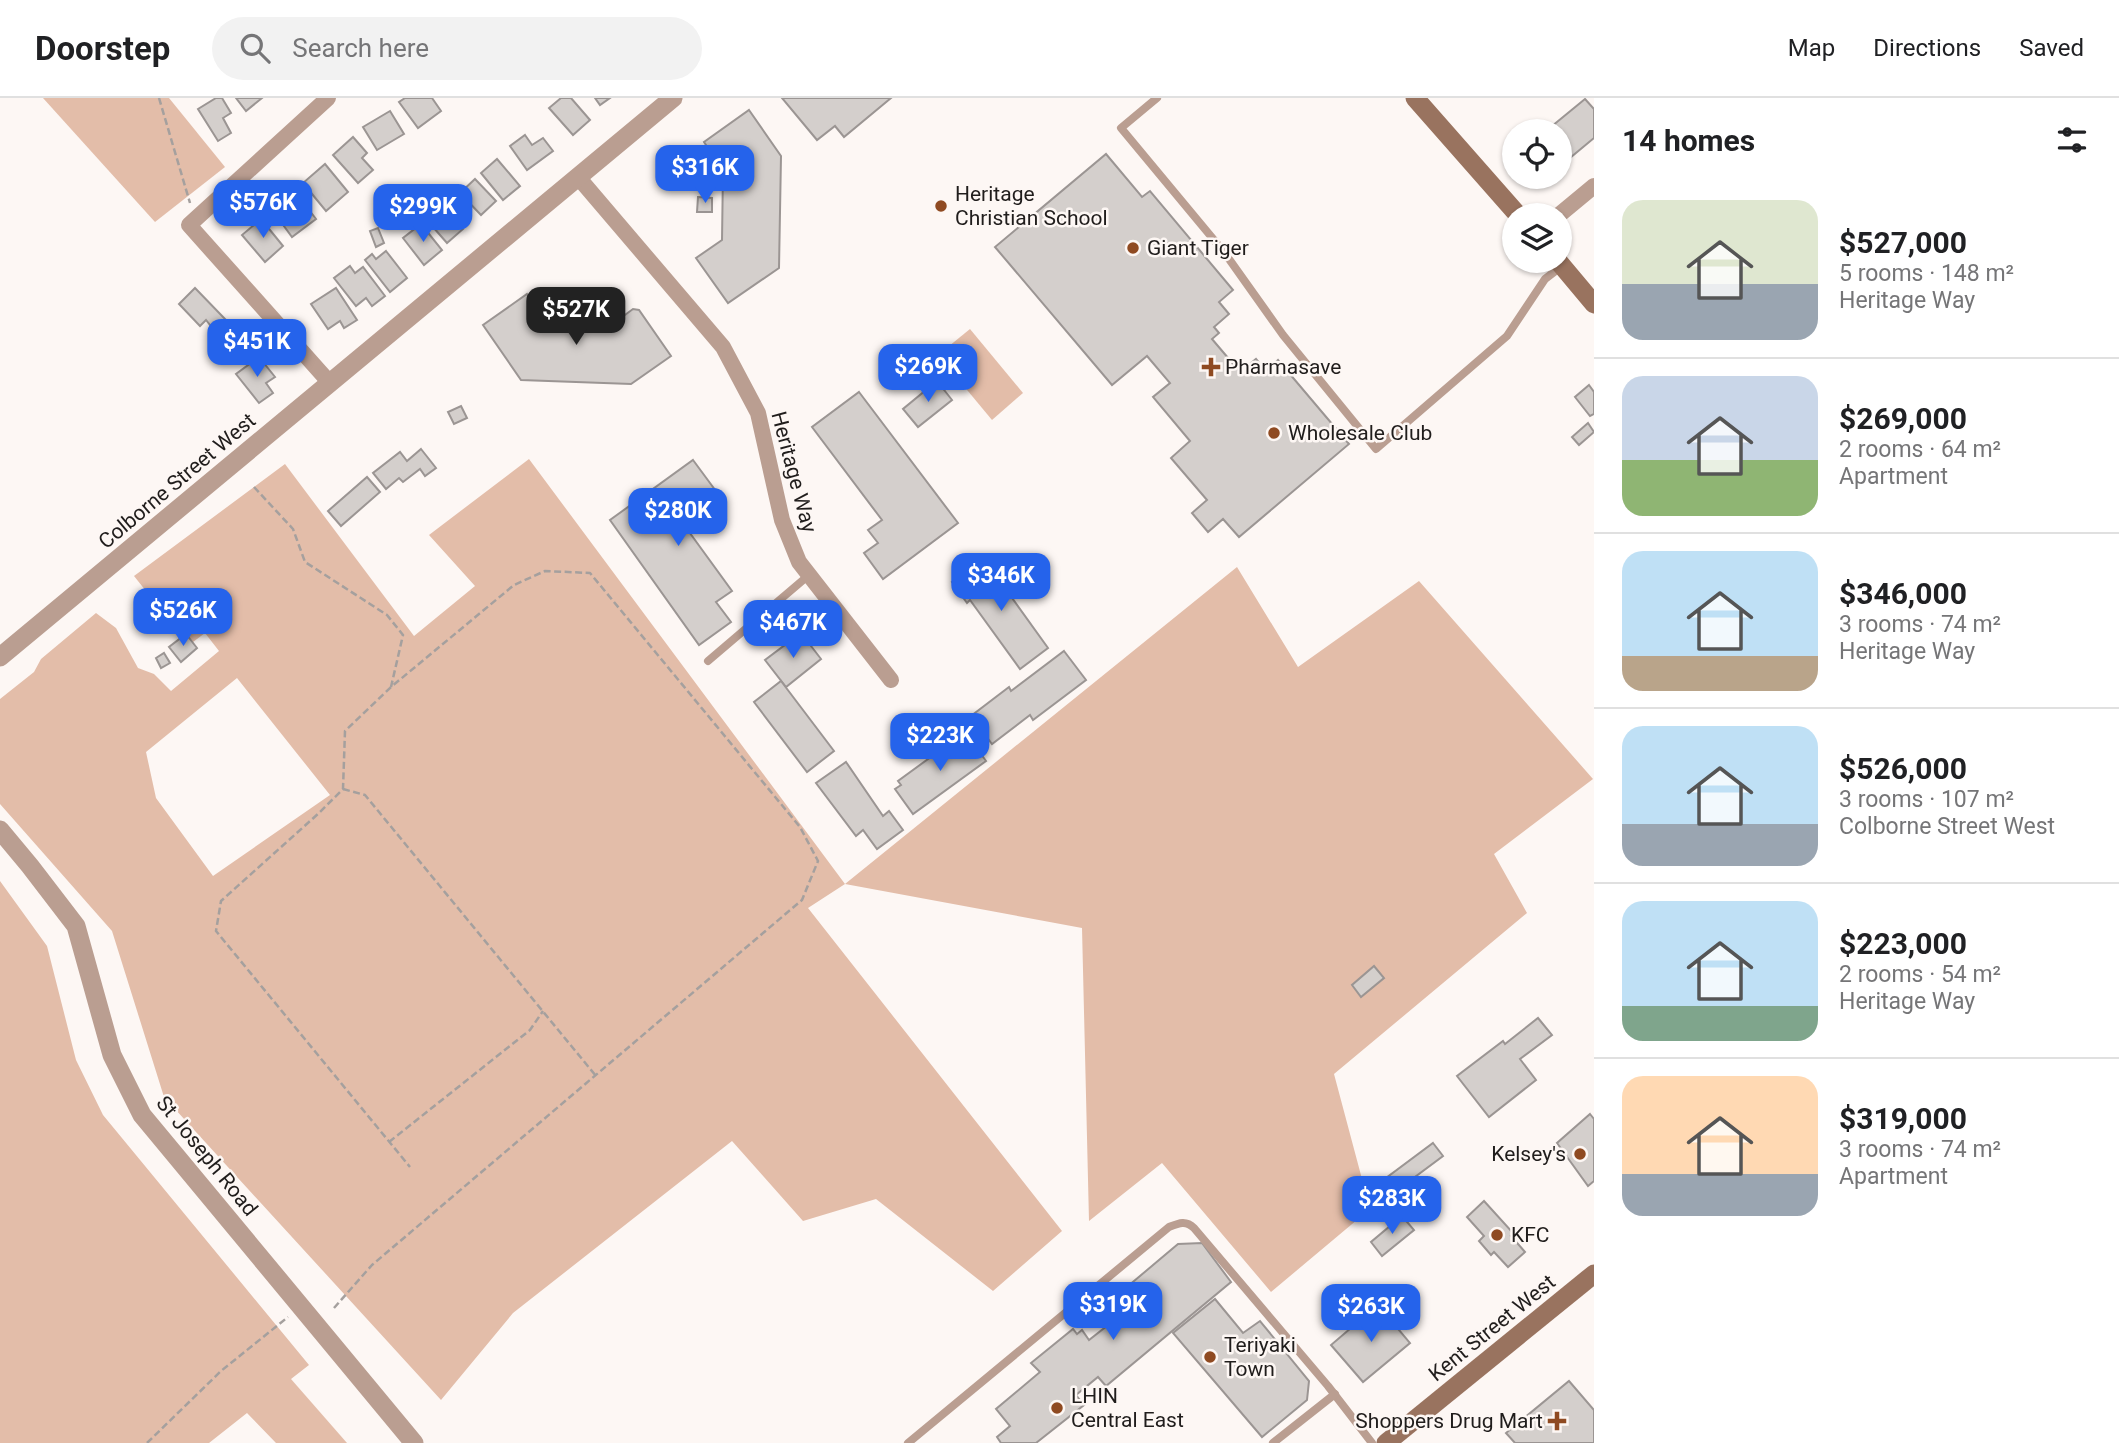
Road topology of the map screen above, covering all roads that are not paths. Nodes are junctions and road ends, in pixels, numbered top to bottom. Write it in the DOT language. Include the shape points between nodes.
graph roads {
  1 [pos="328,98"];
  2 [pos="673,98"];
  3 [pos="1157,98"];
  4 [pos="1415,98"];
  5 [pos="578,177"];
  6 [pos="1594,186"];
  7 [pos="1507,203"];
  8 [pos="1572,204"];
  9 [pos="1551,273"];
  10 [pos="1568,273"];
  11 [pos="1594,304"];
  12 [pos="330,383"];
  13 [pos="809,575"];
  14 [pos="0,657"];
  15 [pos="708,661"];
  16 [pos="891,680"];
  17 [pos="0,830"];
  18 [pos="1594,1274"];
  19 [pos="1335,1394"];
  20 [pos="414,1443"];
  21 [pos="908,1443"];
  22 [pos="1273,1443"];
  23 [pos="1372,1443"];
  24 [pos="1386,1443"];
  1 -- 12 [label="street" via="192,222"];
  2 -- 5 [label="street, Colborne Street West"];
  3 -- 9 [label="lane" via="1121,128 1224,252 1283,335 1376,449 1507,336"];
  4 -- 7 [label="main road"];
  5 -- 12 [label="street, Colborne Street West"];
  5 -- 13 [label="street, Heritage Way" via="723,347 758,413 782,520"];
  6 -- 8 [label="street"];
  10 -- 11 [label="main road"];
  12 -- 14 [label="street, Colborne Street West"];
  13 -- 15 [label="lane"];
  13 -- 16 [label="street, Heritage Way"];
  17 -- 20 [label="street, St Joseph Road" via="76,926 112,1055 142,1115"];
  18 -- 24 [label="main road, Kent Street West"];
  19 -- 21 [label="lane" via="1194,1228 1177,1223"];
  19 -- 22 [label="lane"];
  19 -- 23 [label="lane"];
}
